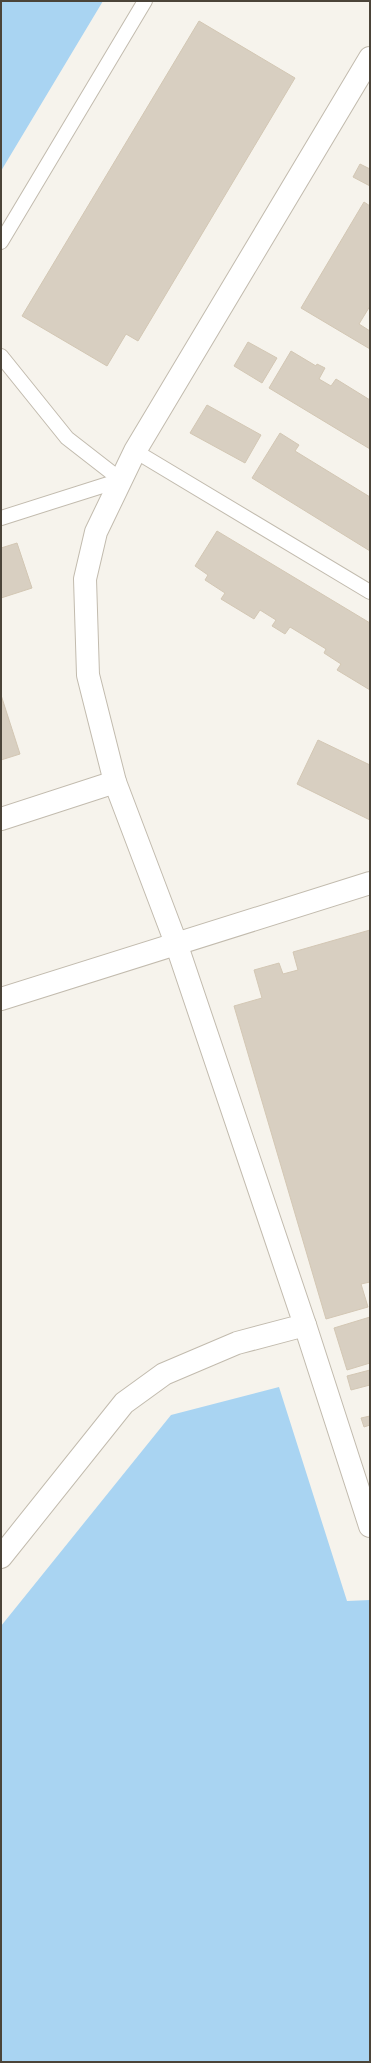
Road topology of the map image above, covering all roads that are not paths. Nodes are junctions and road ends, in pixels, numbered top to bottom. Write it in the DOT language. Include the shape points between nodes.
graph roads {
  1 [pos="145,1"];
  2 [pos="370,58"];
  3 [pos="1,242"];
  4 [pos="1,356"];
  5 [pos="135,451"];
  6 [pos="122,480"];
  7 [pos="1,518"];
  8 [pos="370,592"];
  9 [pos="115,782"];
  10 [pos="1,819"];
  11 [pos="370,883"];
  12 [pos="176,943"];
  13 [pos="1,999"];
  14 [pos="305,1325"];
  15 [pos="370,1526"];
  16 [pos="1,1557"];
  1 -- 3 [label="lane"];
  2 -- 5 [label="street"];
  4 -- 6 [label="lane" via="66,438"];
  5 -- 6 [label="street"];
  5 -- 8 [label="lane"];
  6 -- 7 [label="lane"];
  6 -- 9 [label="street" via="96,532 85,579 88,675"];
  9 -- 10 [label="street"];
  9 -- 12 [label="street"];
  11 -- 12 [label="street"];
  12 -- 13 [label="street"];
  12 -- 14 [label="street"];
  14 -- 15 [label="street"];
  14 -- 16 [label="street" via="237,1343 164,1374 124,1403"];
}
